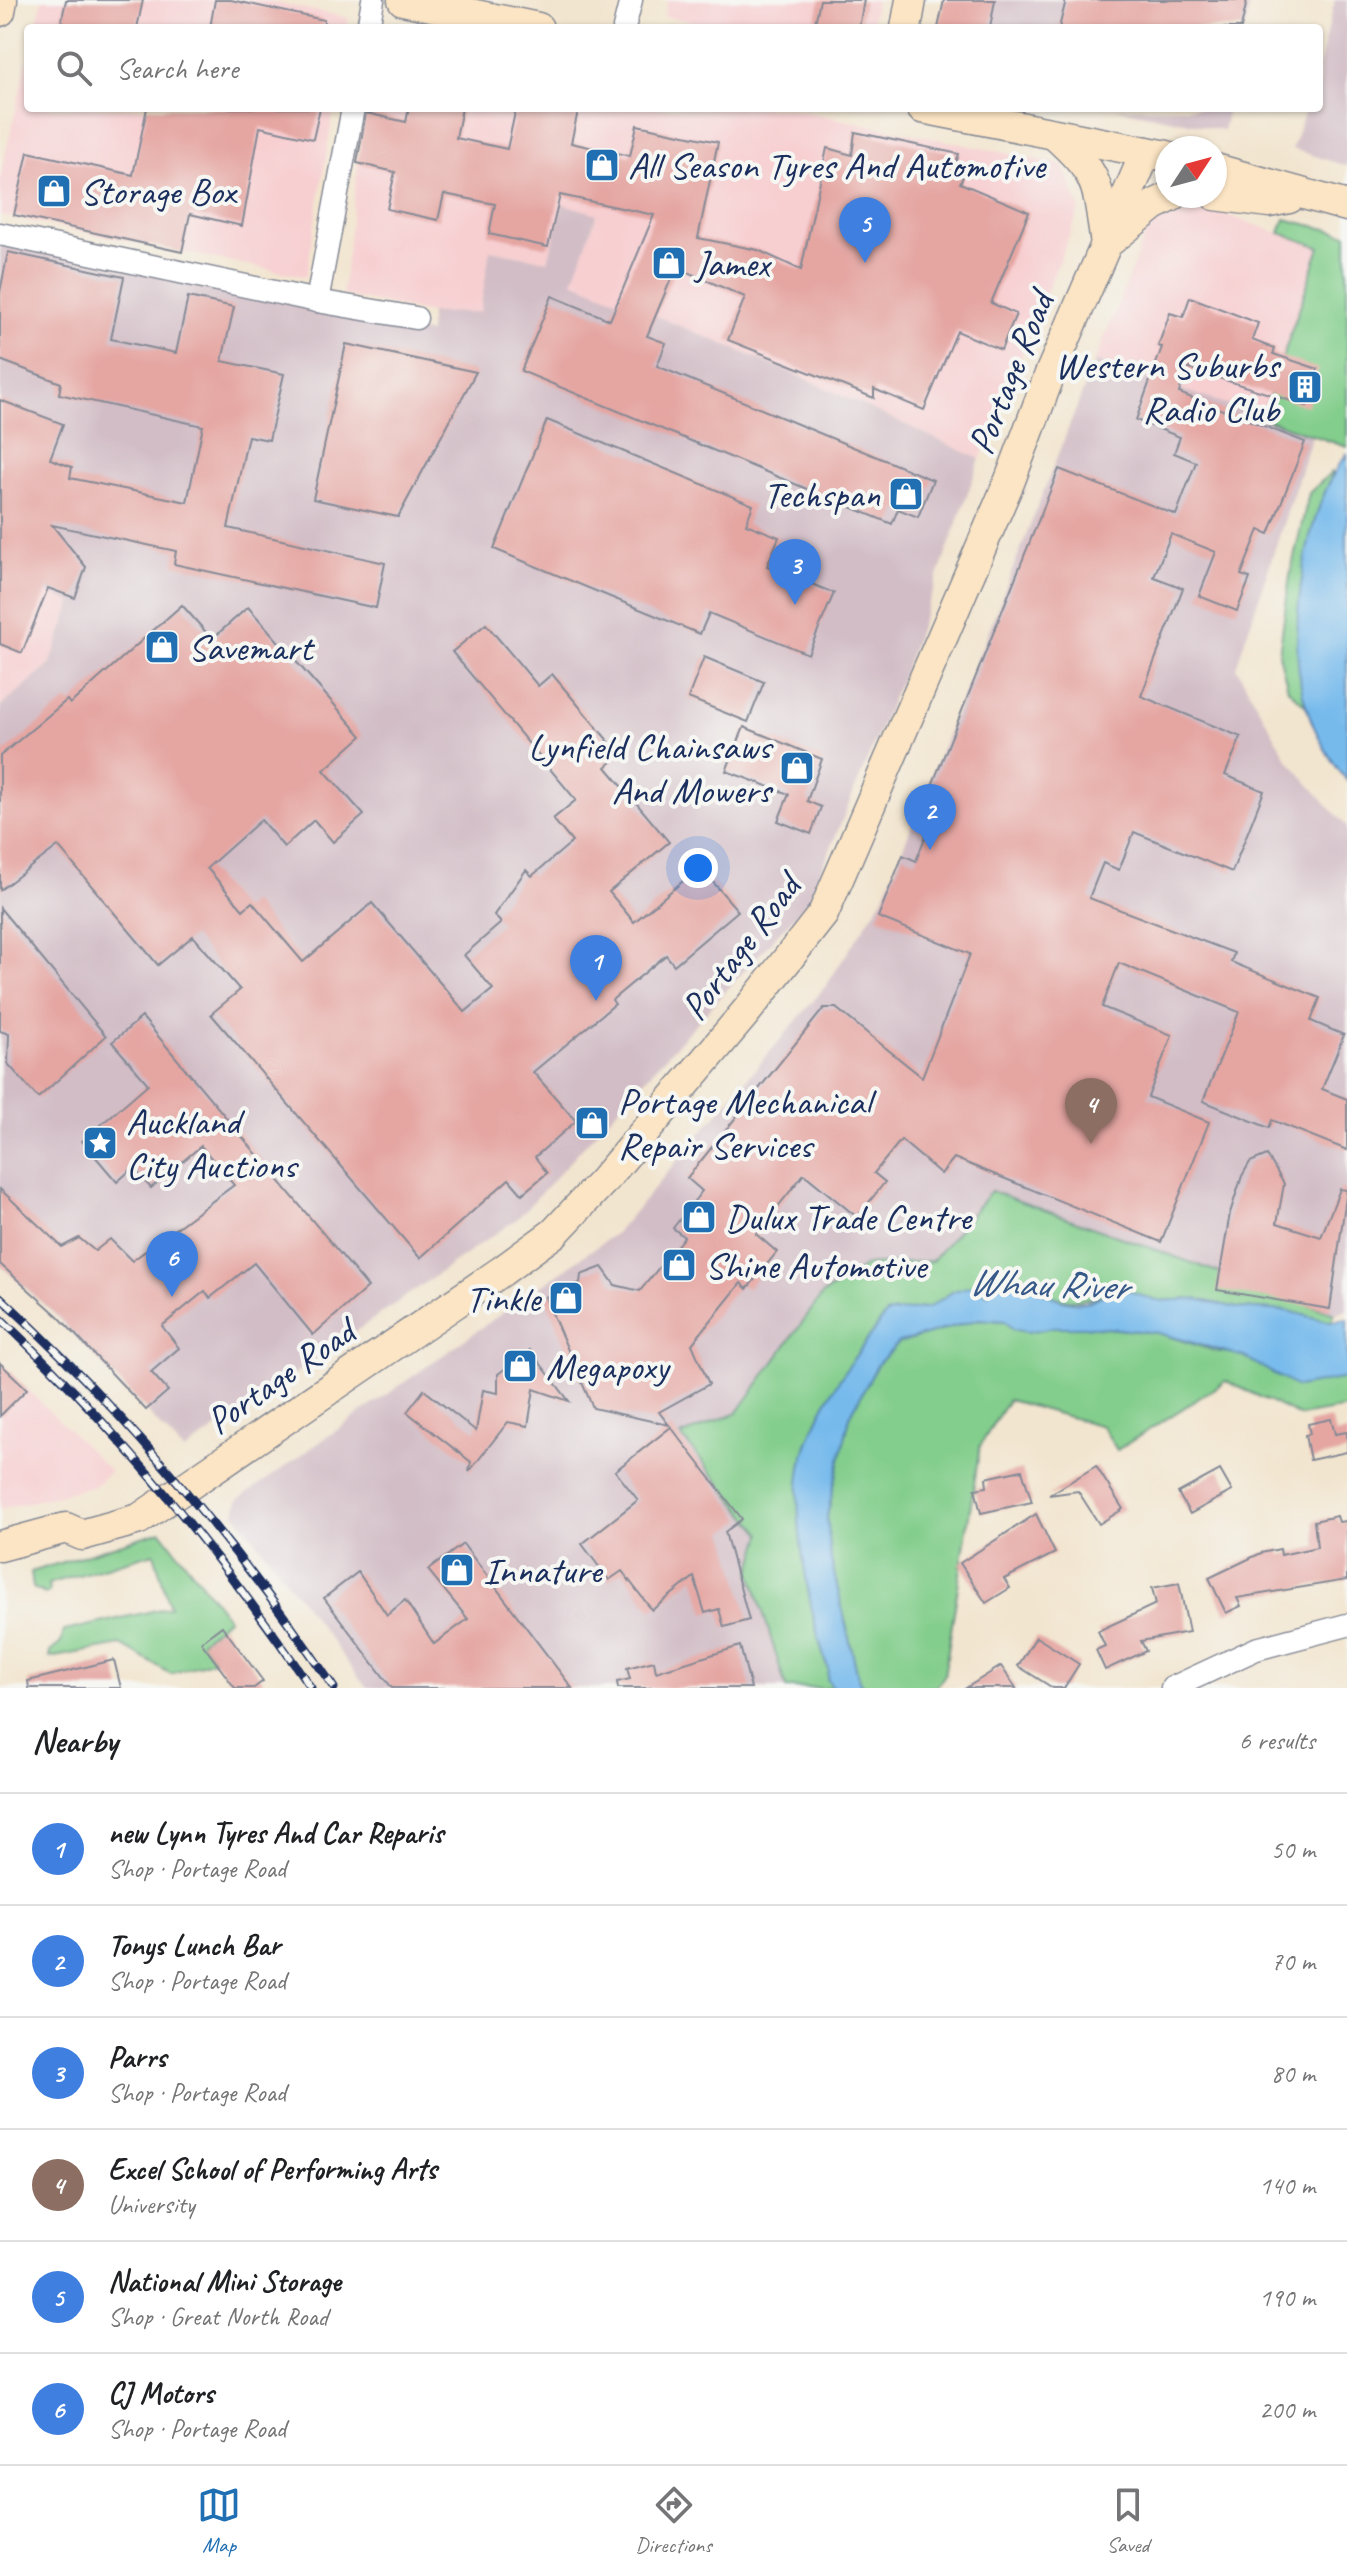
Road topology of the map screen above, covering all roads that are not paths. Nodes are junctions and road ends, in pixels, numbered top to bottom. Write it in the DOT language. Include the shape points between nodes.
graph roads {
  1 [pos="2,0"];
  2 [pos="373,0"];
  3 [pos="406,0"];
  4 [pos="631,0"];
  5 [pos="911,0"];
  6 [pos="0,11"];
  7 [pos="369,24"];
  8 [pos="519,24"];
  9 [pos="625,24"];
  10 [pos="907,24"];
  11 [pos="352,112"];
  12 [pos="943,112"];
  13 [pos="1053,133"];
  14 [pos="1155,154"];
  15 [pos="1155,156"];
  16 [pos="1227,172"];
  17 [pos="1301,191"];
  18 [pos="1227,197"];
  19 [pos="1155,204"];
  20 [pos="1347,206"];
  21 [pos="0,234"];
  22 [pos="1106,244"];
  23 [pos="317,301"];
  24 [pos="416,318"];
  25 [pos="0,1546"];
  26 [pos="1347,1625"];
  27 [pos="1172,1688"];
  1 -- 6 [label="main road"];
  2 -- 7 [label="street"];
  3 -- 8 [label="main road"];
  4 -- 9 [label="street"];
  5 -- 10 [label="main road"];
  11 -- 23 [label="street"];
  12 -- 13 [label="main road"];
  13 -- 14 [label="main road"];
  13 -- 22 [label="main road" via="1093,176"];
  15 -- 22 [label="main road, Portage Road"];
  16 -- 17 [label="main road"];
  17 -- 18 [label="main road" via="1269,202"];
  17 -- 20 [label="main road"];
  19 -- 22 [label="main road"];
  21 -- 23 [label="street"];
  22 -- 25 [label="main road, Portage Road" via="823,914 746,1012 554,1233 170,1499 127,1502 75,1516 66,1528"];
  23 -- 24 [label="street"];
  26 -- 27 [label="street" via="1256,1649"];
}
